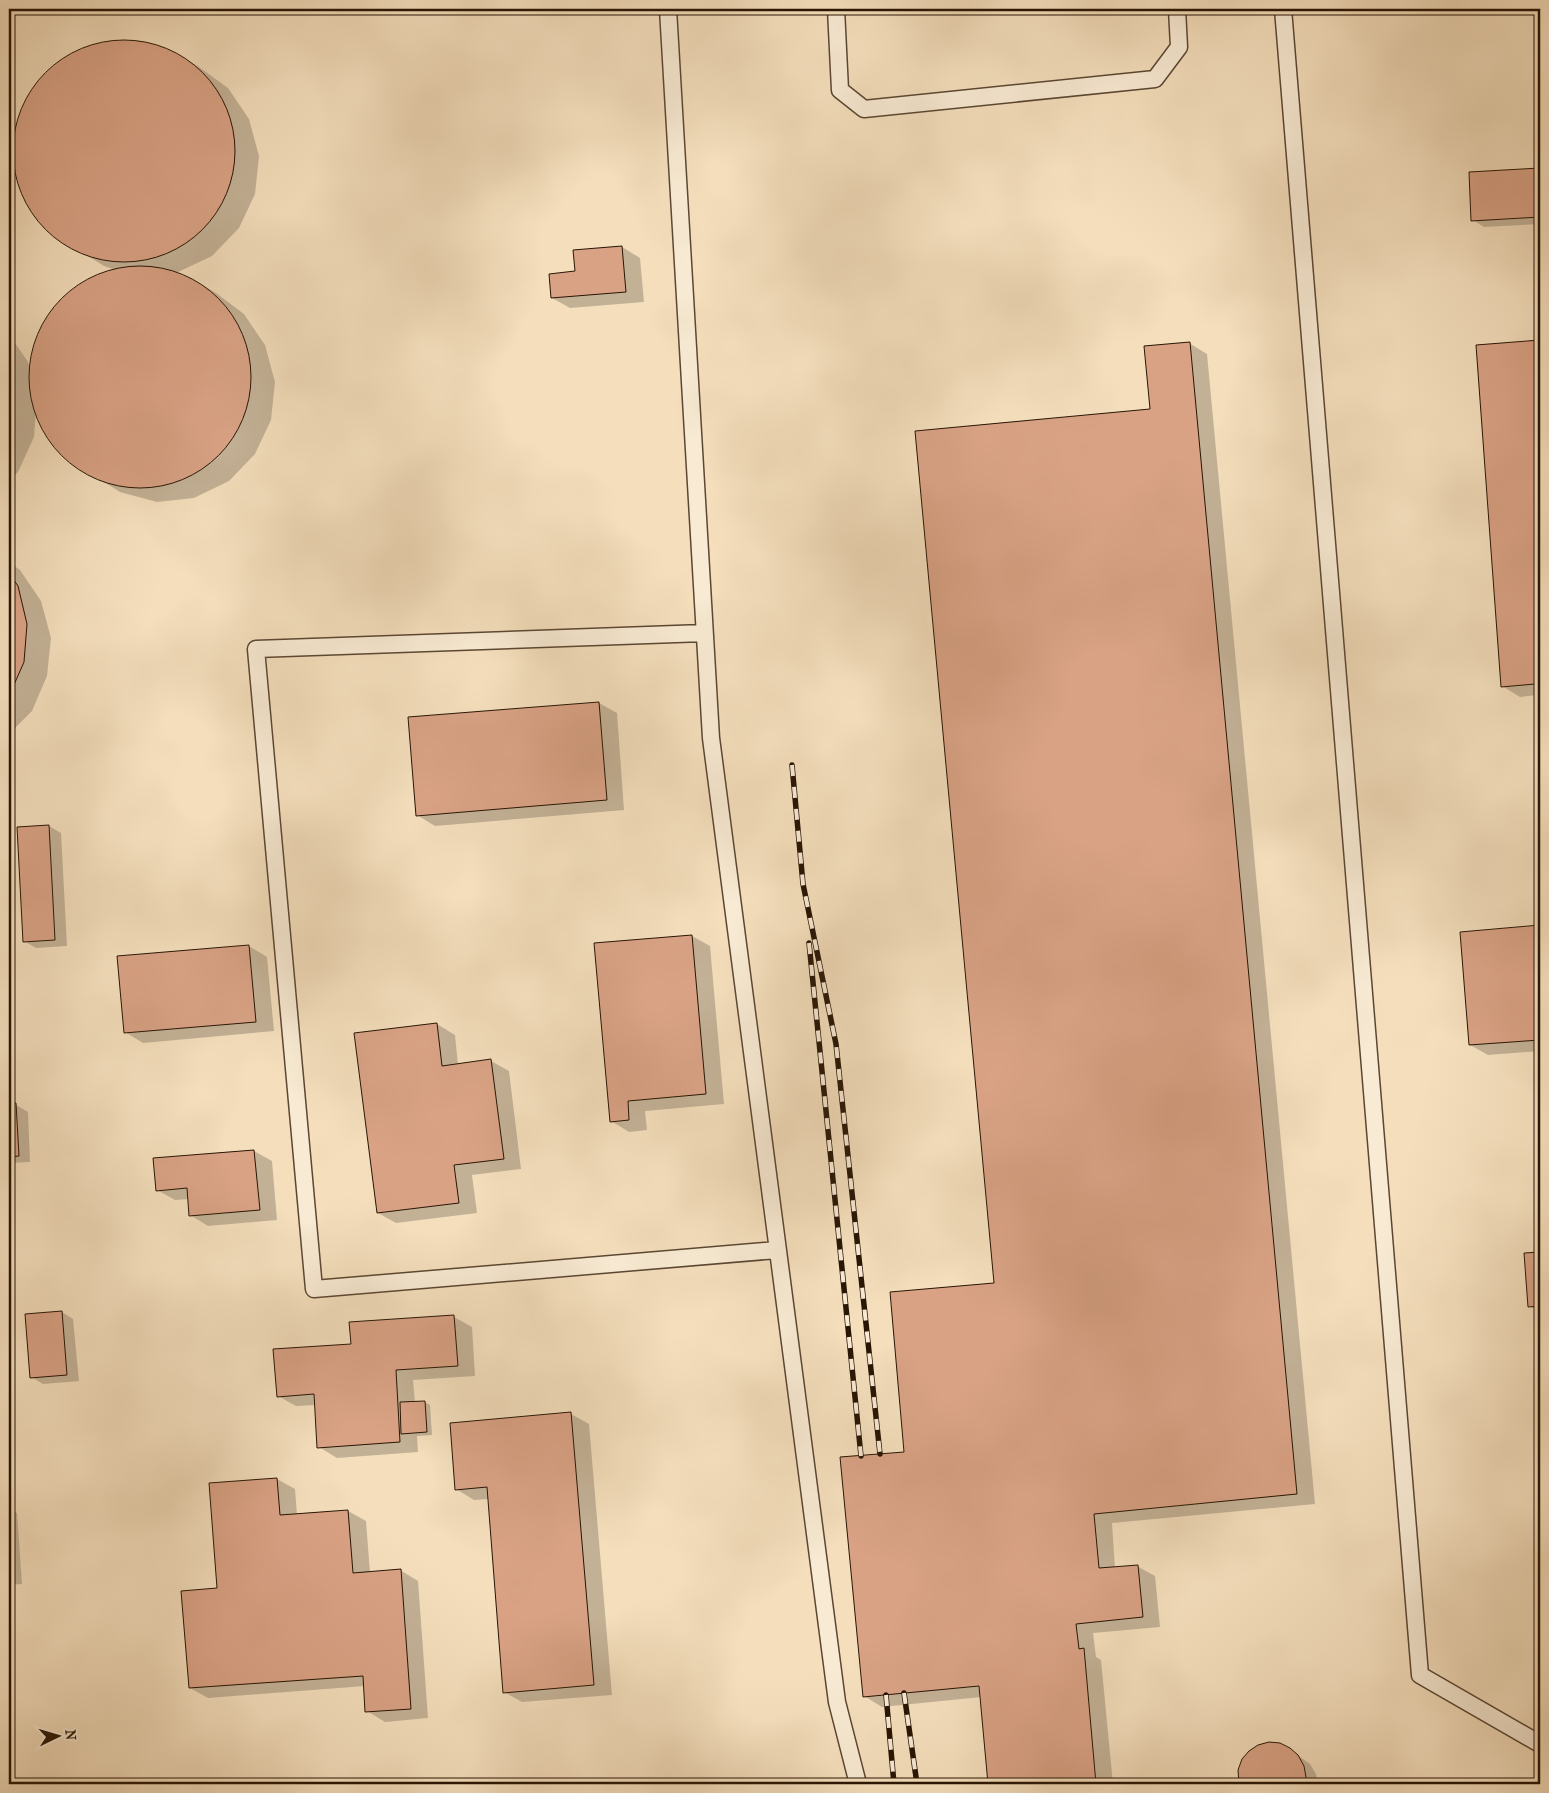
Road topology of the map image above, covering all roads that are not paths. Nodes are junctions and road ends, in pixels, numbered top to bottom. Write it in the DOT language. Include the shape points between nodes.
graph roads {
  1 [pos="668,9"];
  2 [pos="836,9"];
  3 [pos="1177,9"];
  4 [pos="1283,9"];
  5 [pos="704,633"];
  6 [pos="778,1250"];
  7 [pos="1540,1744"];
  8 [pos="858,1784"];
  1 -- 5 [label="lane"];
  2 -- 3 [label="lane" via="840,90 864,109 1155,80 1179,47"];
  4 -- 7 [label="lane" via="1420,1675"];
  5 -- 6 [label="lane" via="710,738"];
  5 -- 6 [label="lane" via="256,649 314,1289"];
  6 -- 8 [label="lane" via="837,1702"];
}
